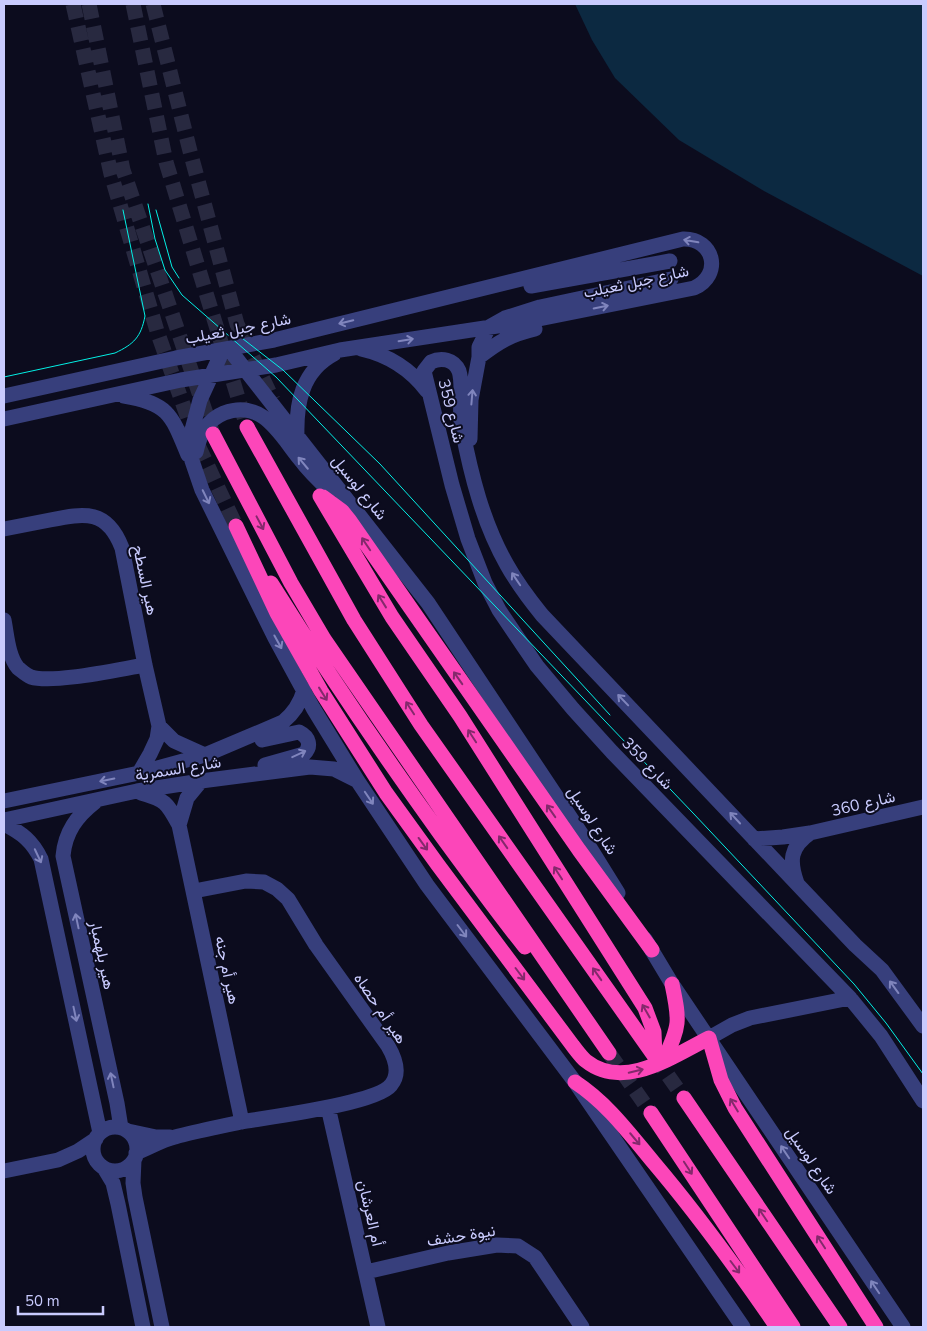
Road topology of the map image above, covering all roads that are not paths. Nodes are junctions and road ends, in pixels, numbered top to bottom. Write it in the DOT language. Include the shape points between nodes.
graph roads {
  1 [pos="670,261"];
  2 [pos="671,278"];
  3 [pos="391,311"];
  4 [pos="567,313"];
  5 [pos="489,327"];
  6 [pos="355,348"];
  7 [pos="226,350"];
  8 [pos="340,350"];
  9 [pos="479,356"];
  10 [pos="245,371"];
  11 [pos="212,375"];
  12 [pos="116,394"];
  13 [pos="430,394"];
  14 [pos="4,396"];
  15 [pos="4,419"];
  16 [pos="247,427"];
  17 [pos="213,434"];
  18 [pos="297,436"];
  19 [pos="470,463"];
  20 [pos="194,468"];
  21 [pos="4,529"];
  22 [pos="376,534"];
  23 [pos="4,620"];
  24 [pos="145,665"];
  25 [pos="304,690"];
  26 [pos="159,726"];
  27 [pos="205,755"];
  28 [pos="139,773"];
  29 [pos="202,780"];
  30 [pos="357,780"];
  31 [pos="138,792"];
  32 [pos="97,800"];
  33 [pos="4,801"];
  34 [pos="923,807"];
  35 [pos="4,820"];
  36 [pos="4,824"];
  37 [pos="178,825"];
  38 [pos="810,833"];
  39 [pos="754,838"];
  40 [pos="797,884"];
  41 [pos="194,891"];
  42 [pos="652,950"];
  43 [pos="672,984"];
  44 [pos="850,998"];
  45 [pos="923,1025"];
  46 [pos="594,1031"];
  47 [pos="709,1038"];
  48 [pos="609,1053"];
  49 [pos="659,1059"];
  50 [pos="575,1082"];
  51 [pos="684,1098"];
  52 [pos="923,1101"];
  53 [pos="328,1107"];
  54 [pos="650,1113"];
  55 [pos="242,1122"];
  56 [pos="124,1130"];
  57 [pos="98,1136"];
  58 [pos="172,1137"];
  59 [pos="135,1156"];
  60 [pos="58,1160"];
  61 [pos="102,1166"];
  62 [pos="4,1171"];
  63 [pos="366,1272"];
  64 [pos="143,1327"];
  65 [pos="162,1327"];
  66 [pos="378,1327"];
  67 [pos="582,1327"];
  68 [pos="743,1327"];
  69 [pos="777,1327"];
  70 [pos="793,1327"];
  71 [pos="840,1327"];
  72 [pos="876,1327"];
  73 [pos="903,1327"];
  1 -- 3 [label="street"];
  2 -- 5 [label="street" via="522,312"];
  4 -- 3 [label="street, شارع جبل ثعيلب, one-way" via="694,288 711,272 710,255 699,242 682,239"];
  3 -- 7 [label="street, شارع جبل ثعيلب, one-way"];
  4 -- 5 [label="street, شارع جبل ثعيلب"];
  4 -- 9 [label="street" via="549,326 504,339"];
  6 -- 5 [label="street, شارع جبل ثعيلب, one-way"];
  5 -- 9 [label="street"];
  6 -- 8 [label="street, شارع جبل ثعيلب"];
  6 -- 13 [label="street" via="397,364"];
  7 -- 10 [label="street, شارع لوسيل"];
  7 -- 11 [label="street"];
  7 -- 14 [label="street, شارع جبل ثعيلب"];
  8 -- 10 [label="street, شارع جبل ثعيلب"];
  8 -- 18 [label="street" via="318,366 302,388 297,410"];
  19 -- 9 [label="street, one-way" via="471,400"];
  10 -- 11 [label="street, شارع جبل ثعيلب"];
  10 -- 18 [label="street, شارع لوسيل"];
  11 -- 12 [label="street, شارع جبل ثعيلب"];
  11 -- 20 [label="street" via="200,400 192,430 189,452"];
  12 -- 15 [label="street, شارع جبل ثعيلب"];
  12 -- 20 [label="street" via="144,399 168,413"];
  13 -- 19 [label="street, شارع 359" via="424,371 427,366 442,359 453,363 460,373 460,422"];
  13 -- 44 [label="street, شارع 359" via="459,511 475,558 499,610 537,666 612,752"];
  49 -- 16 [label="highway, one-way" via="421,725 354,620"];
  17 -- 46 [label="highway, one-way" via="324,639"];
  18 -- 22 [label="street, شارع لوسيل"];
  39 -- 19 [label="street, شارع 359, one-way" via="542,615 499,550 482,510"];
  22 -- 20 [label="street, one-way" via="310,472 268,419 260,414 231,411 208,423 198,442"];
  20 -- 25 [label="street, one-way" via="275,638"];
  21 -- 24 [label="street, هير السطح" via="87,514 101,518 111,527 122,548"];
  22 -- 42 [label="street, شارع لوسيل" via="428,602 582,835"];
  23 -- 24 [label="street" via="11,656 18,667 32,678 58,679"];
  24 -- 26 [label="street, هير السطح"];
  25 -- 27 [label="street, شارع السمرية" via="299,705 283,722"];
  25 -- 30 [label="street"];
  26 -- 27 [label="street" via="174,741"];
  26 -- 28 [label="street" via="157,739"];
  27 -- 28 [label="street, شارع السمرية"];
  29 -- 27 [label="street, one-way" via="304,754 309,744 304,734 293,732"];
  28 -- 33 [label="street, شارع السمرية, one-way"];
  29 -- 30 [label="street, شارع السمرية" via="318,767 334,769"];
  29 -- 31 [label="street, شارع السمرية"];
  29 -- 37 [label="street" via="187,798"];
  30 -- 50 [label="street, one-way" via="428,884"];
  31 -- 32 [label="street, شارع السمرية"];
  31 -- 37 [label="street, هير أم جنه" via="165,802"];
  32 -- 35 [label="street, شارع السمرية"];
  56 -- 32 [label="street, هير بلهمبار, one-way" via="63,856 73,823"];
  34 -- 38 [label="street, شارع 360"];
  36 -- 57 [label="street, one-way" via="20,832 41,859"];
  37 -- 41 [label="street, هير أم جنه"];
  38 -- 39 [label="street, شارع 360"];
  38 -- 40 [label="street" via="794,850"];
  39 -- 40 [label="street, شارع 359"];
  45 -- 40 [label="street, شارع 359, one-way" via="882,970"];
  41 -- 53 [label="street, هير أم حصاه" via="246,881 264,882 277,889 288,899 316,945 393,1054 396,1067 392,1084 379,1094"];
  41 -- 55 [label="street, هير أم جنه"];
  42 -- 43 [label="street, شارع لوسيل"];
  42 -- 49 [label="highway" via="350,521 342,511 320,496 392,617 474,739 645,1008"];
  43 -- 47 [label="street, شارع لوسيل"];
  43 -- 49 [label="highway" via="678,1027"];
  44 -- 47 [label="street" via="750,1018"];
  44 -- 52 [label="street, شارع 359" via="881,1036"];
  46 -- 48 [label="highway"];
  46 -- 49 [label="highway, one-way" via="502,919 421,807 325,668 236,526 277,613 321,691 386,793 573,1046 586,1060 608,1072 631,1072"];
  47 -- 49 [label="highway"];
  72 -- 47 [label="highway, one-way" via="735,1108 721,1080"];
  73 -- 47 [label="street, شارع لوسيل, one-way"];
  50 -- 68 [label="street"];
  50 -- 69 [label="highway, one-way" via="612,1112 679,1192"];
  71 -- 51 [label="highway, one-way"];
  53 -- 55 [label="street, هير أم حصاه"];
  53 -- 63 [label="street, أم العرشان"];
  54 -- 70 [label="highway, one-way"];
  55 -- 58 [label="street, هير أم حصاه"];
  56 -- 57 [label="street" via="110,1128"];
  56 -- 58 [label="street, هير أم حصاه"];
  56 -- 59 [label="street" via="135,1141"];
  57 -- 60 [label="street" via="78,1151"];
  57 -- 61 [label="street" via="93,1152"];
  58 -- 59 [label="street, هير أم حصاه"];
  59 -- 61 [label="street" via="131,1164 121,1170"];
  59 -- 65 [label="street" via="135,1197"];
  60 -- 61 [label="street"];
  60 -- 62 [label="street"];
  61 -- 64 [label="street" via="112,1183 118,1204"];
  63 -- 66 [label="street, أم العرشان"];
  63 -- 67 [label="street, نيوة حشف" via="448,1253 497,1245 518,1246 535,1257"];
}
